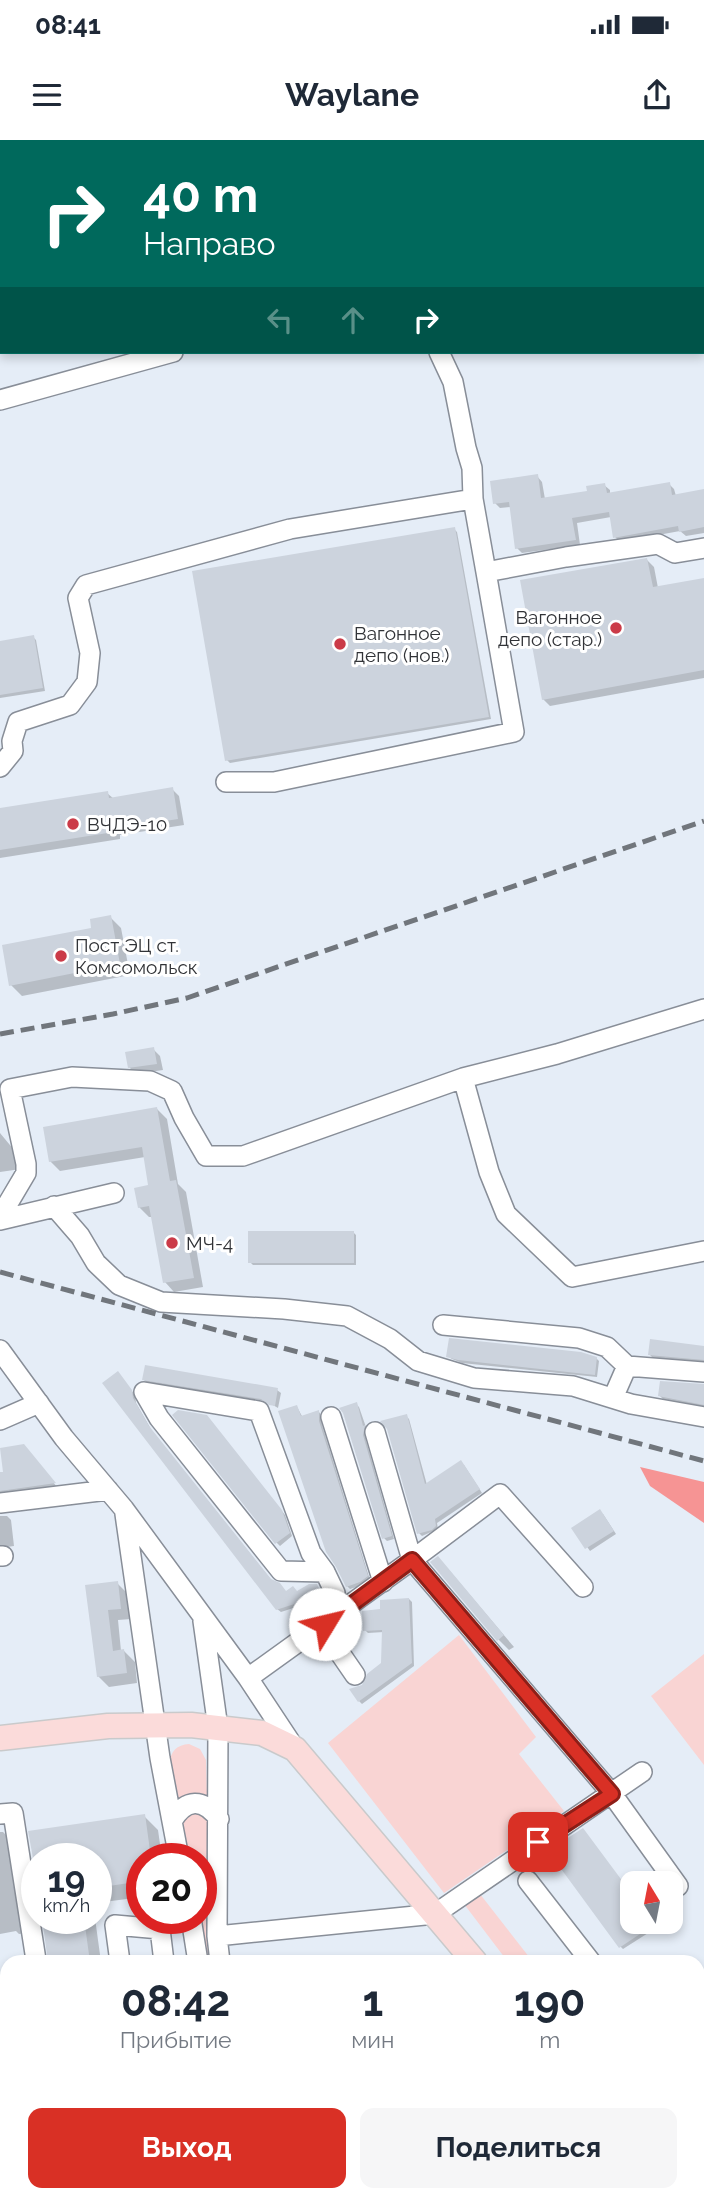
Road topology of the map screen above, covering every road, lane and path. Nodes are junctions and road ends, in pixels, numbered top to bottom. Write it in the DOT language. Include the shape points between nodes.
graph roads {
  1 [pos="166,354"];
  2 [pos="440,354"];
  3 [pos="0,400"];
  4 [pos="473,499"];
  5 [pos="704,548"];
  6 [pos="486,572"];
  7 [pos="9,723"];
  8 [pos="0,767"];
  9 [pos="226,782"];
  10 [pos="704,1009"];
  11 [pos="463,1077"];
  12 [pos="5,1090"];
  13 [pos="114,1192"];
  14 [pos="54,1206"];
  15 [pos="0,1219"];
  16 [pos="704,1251"];
  17 [pos="443,1325"];
  18 [pos="0,1350"];
  19 [pos="627,1366"];
  20 [pos="704,1373"];
  21 [pos="613,1398"];
  22 [pos="39,1403"];
  23 [pos="331,1417"];
  24 [pos="704,1417"];
  25 [pos="0,1420"];
  26 [pos="375,1432"];
  27 [pos="108,1490"];
  28 [pos="0,1503"];
  29 [pos="124,1510"];
  30 [pos="412,1560"];
  31 [pos="325,1572"];
  32 [pos="383,1582"];
  33 [pos="583,1587"];
  34 [pos="203,1618"];
  35 [pos="324,1625"];
  36 [pos="355,1675"];
  37 [pos="248,1678"];
  38 [pos="155,1726"];
  39 [pos="218,1728"];
  40 [pos="0,1734"];
  41 [pos="295,1749"];
  42 [pos="642,1772"];
  43 [pos="612,1794"];
  44 [pos="0,1814"];
  45 [pos="219,1819"];
  46 [pos="172,1821"];
  47 [pos="177,1843"];
  48 [pos="667,1871"];
  49 [pos="528,1881"];
  50 [pos="435,1914"];
  51 [pos="194,1934"];
  52 [pos="217,1936"];
  53 [pos="35,1955"];
  54 [pos="119,1955"];
  55 [pos="163,1955"];
  56 [pos="197,1955"];
  57 [pos="219,1955"];
  58 [pos="469,1955"];
  59 [pos="586,1955"];
  1 -- 3 [label="street"];
  2 -- 4 [label="street" via="453,382 472,468"];
  4 -- 6 [label="street"];
  4 -- 7 [label="street" via="290,529 86,585 78,598 90,653 87,682 70,705"];
  5 -- 6 [label="street" via="676,553 658,544"];
  6 -- 9 [label="street" via="514,732 274,782"];
  7 -- 8 [label="street" via="13,751"];
  10 -- 11 [label="street"];
  11 -- 12 [label="street" via="243,1156 206,1156 172,1091 150,1081 72,1077"];
  11 -- 16 [label="street" via="489,1172 506,1214 572,1277"];
  12 -- 15 [label="street" via="26,1174"];
  13 -- 14 [label="street"];
  14 -- 15 [label="street"];
  14 -- 21 [label="street" via="96,1263 119,1285 161,1301 347,1316 390,1339 418,1362 474,1378 573,1386"];
  17 -- 19 [label="street" via="579,1338 607,1347"];
  18 -- 22 [label="street"];
  19 -- 20 [label="street"];
  19 -- 21 [label="street"];
  21 -- 24 [label="street"];
  22 -- 25 [label="street"];
  22 -- 27 [label="street"];
  23 -- 32 [label="street"];
  26 -- 30 [label="street"];
  27 -- 28 [label="street"];
  27 -- 29 [label="street"];
  29 -- 34 [label="street"];
  29 -- 38 [label="street"];
  30 -- 32 [label="street"];
  30 -- 33 [label="street" via="500,1494"];
  30 -- 43 [label="street"];
  31 -- 31 [label="street" via="311,1553 259,1411 144,1392 159,1418 281,1571"];
  31 -- 35 [label="street" via="335,1592"];
  32 -- 35 [label="street"];
  34 -- 37 [label="street"];
  34 -- 39 [label="street"];
  35 -- 36 [label="street"];
  35 -- 37 [label="street"];
  37 -- 41 [label="street"];
  38 -- 39 [label="main road"];
  38 -- 40 [label="main road"];
  38 -- 46 [label="street"];
  39 -- 41 [label="main road" via="262,1733"];
  39 -- 45 [label="street"];
  41 -- 50 [label="main road"];
  42 -- 43 [label="street"];
  43 -- 48 [label="street"];
  43 -- 50 [label="street"];
  44 -- 53 [label="street" via="13,1812"];
  45 -- 46 [label="street" via="210,1807 198,1803 178,1811"];
  45 -- 52 [label="street"];
  46 -- 47 [label="street"];
  49 -- 59 [label="street"];
  50 -- 52 [label="street"];
  50 -- 58 [label="main road"];
  51 -- 56 [label="street"];
  52 -- 57 [label="street"];
  54 -- 55 [label="street" via="115,1925 160,1929"];
}
